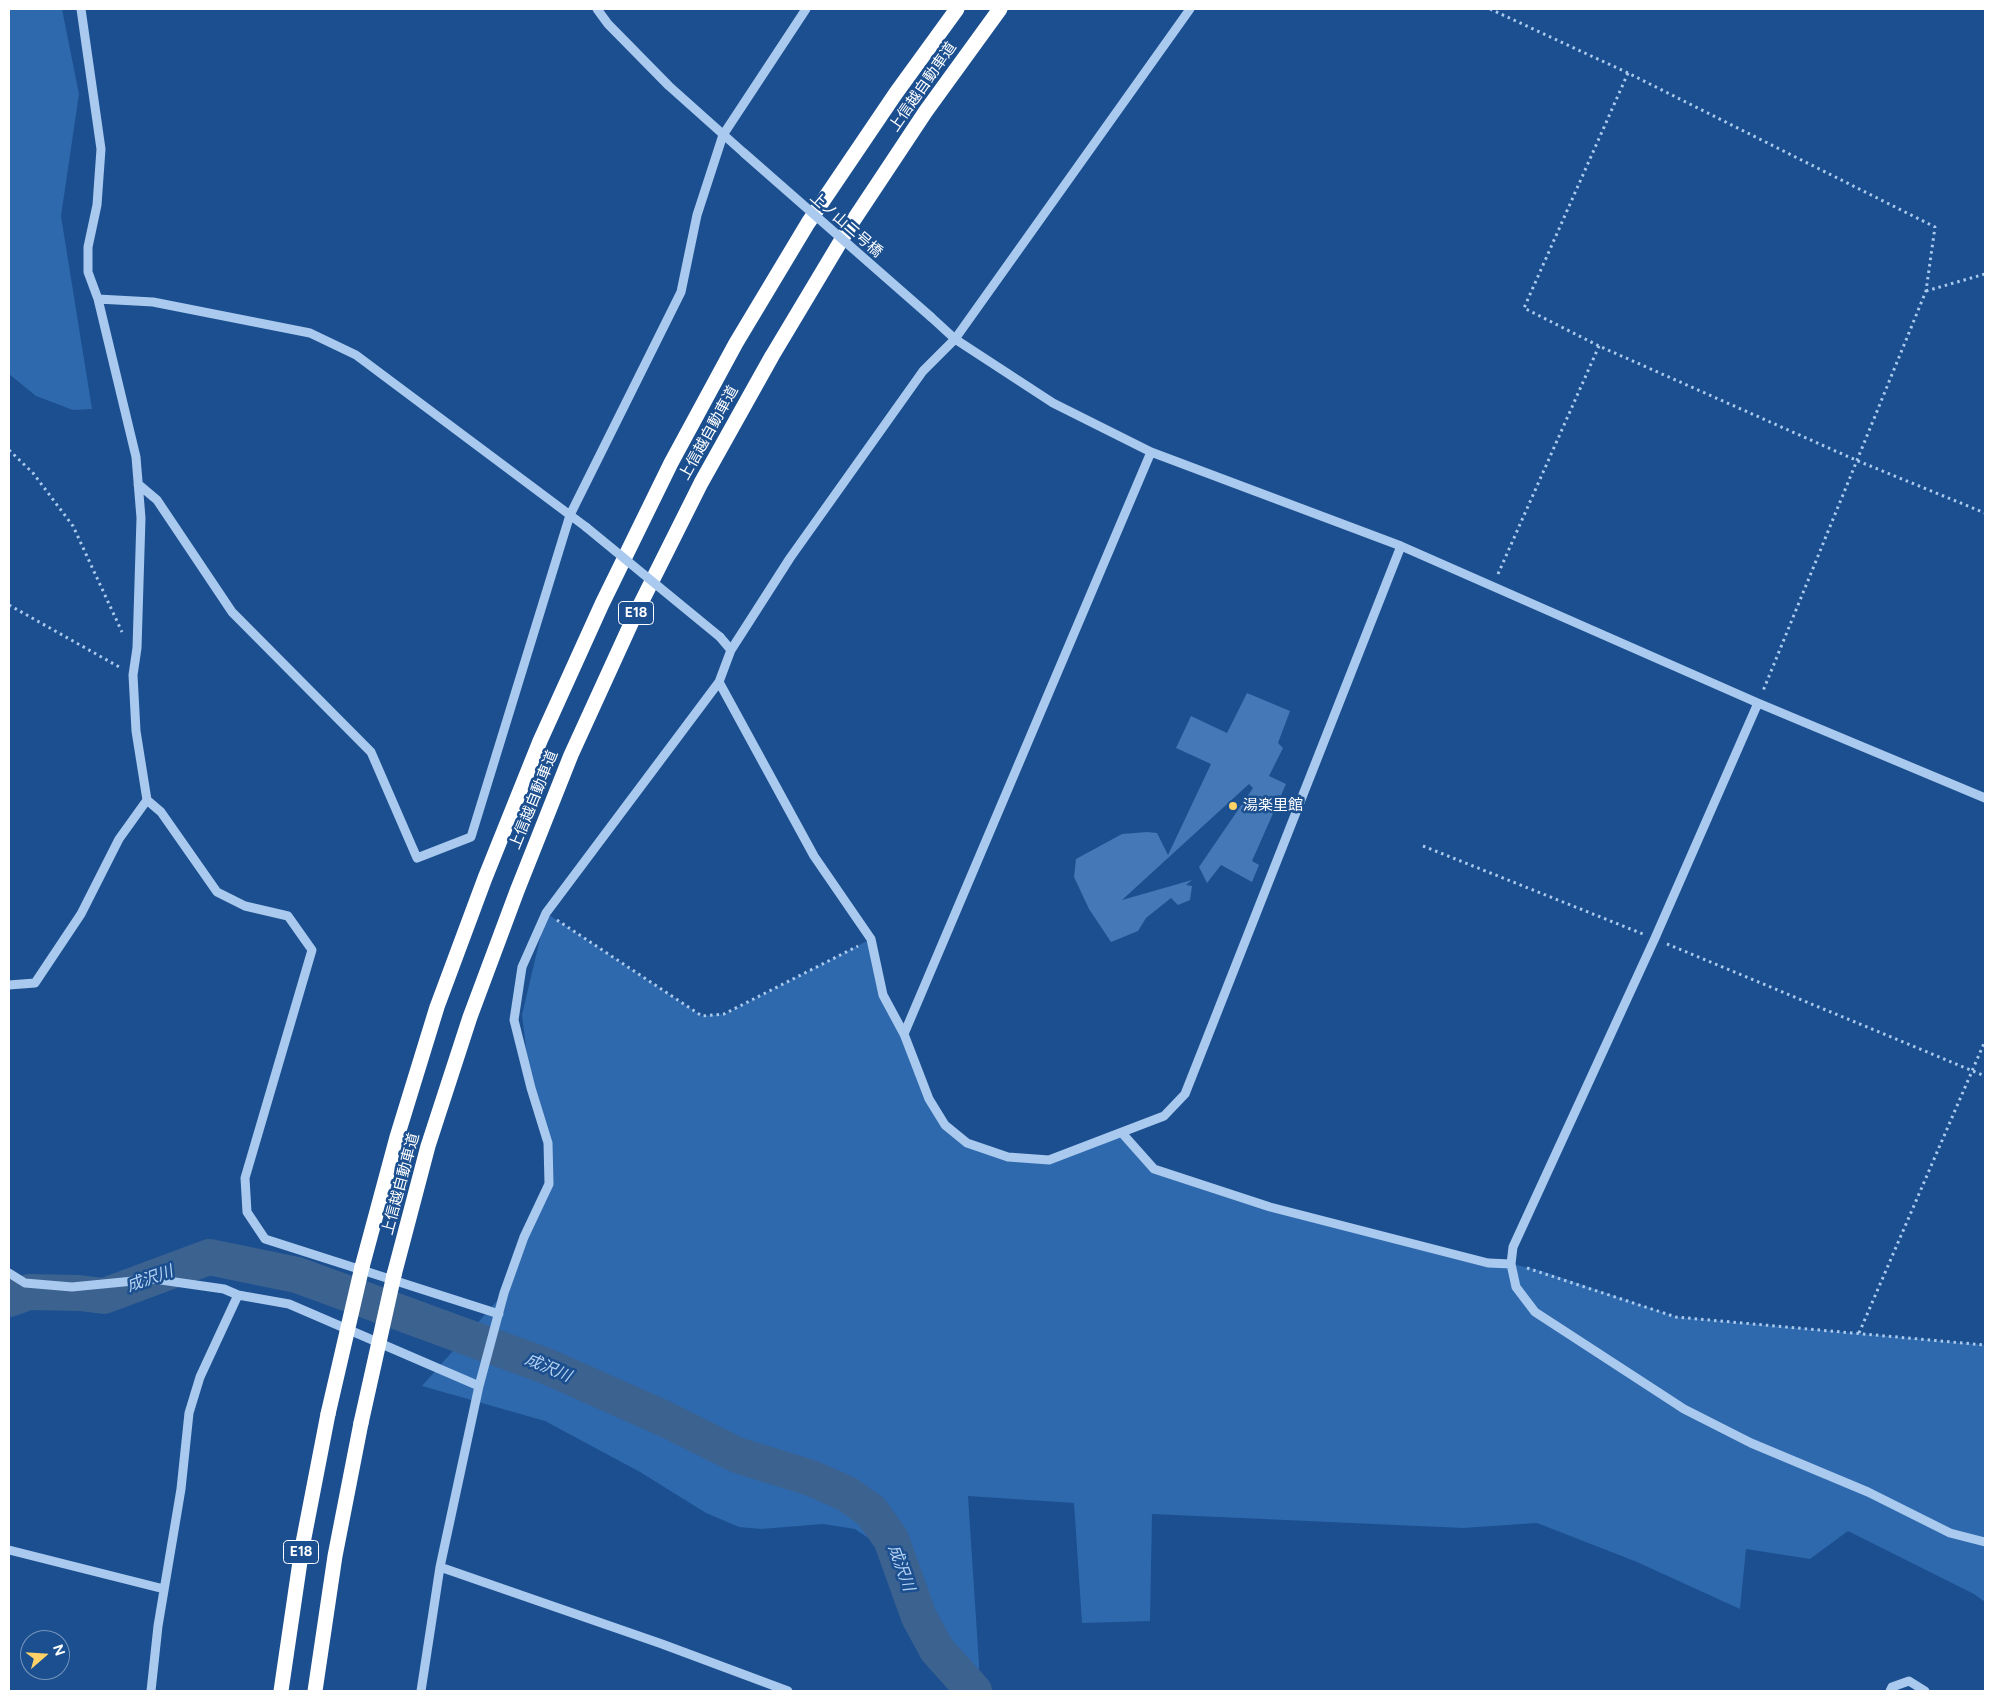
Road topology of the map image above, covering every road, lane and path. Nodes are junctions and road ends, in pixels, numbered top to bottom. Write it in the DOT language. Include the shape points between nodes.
graph roads {
  1 [pos="81,9"];
  2 [pos="597,9"];
  3 [pos="806,9"];
  4 [pos="957,9"];
  5 [pos="1000,9"];
  6 [pos="1190,9"];
  7 [pos="1490,9"];
  8 [pos="1628,73"];
  9 [pos="723,135"];
  10 [pos="1985,274"];
  11 [pos="1926,291"];
  12 [pos="98,299"];
  13 [pos="955,339"];
  14 [pos="1598,346"];
  15 [pos="9,450"];
  16 [pos="1152,452"];
  17 [pos="1858,461"];
  18 [pos="138,484"];
  19 [pos="1985,513"];
  20 [pos="570,515"];
  21 [pos="1401,546"];
  22 [pos="1493,586"];
  23 [pos="9,605"];
  24 [pos="137,648"];
  25 [pos="731,650"];
  26 [pos="133,675"];
  27 [pos="719,682"];
  28 [pos="1758,703"];
  29 [pos="1985,798"];
  30 [pos="147,800"];
  31 [pos="1423,846"];
  32 [pos="546,913"];
  33 [pos="1655,938"];
  34 [pos="870,939"];
  35 [pos="9,985"];
  36 [pos="904,1034"];
  37 [pos="1985,1041"];
  38 [pos="1972,1071"];
  39 [pos="1985,1076"];
  40 [pos="1122,1133"];
  41 [pos="1512,1264"];
  42 [pos="9,1273"];
  43 [pos="238,1295"];
  44 [pos="499,1314"];
  45 [pos="1859,1333"];
  46 [pos="1985,1345"];
  47 [pos="479,1386"];
  48 [pos="1985,1542"];
  49 [pos="9,1550"];
  50 [pos="440,1567"];
  51 [pos="164,1589"];
  52 [pos="151,1691"];
  53 [pos="281,1691"];
  54 [pos="315,1691"];
  55 [pos="421,1691"];
  56 [pos="788,1691"];
  57 [pos="1890,1691"];
  58 [pos="1924,1691"];
  1 -- 12 [label="street" via="101,149 97,205 88,247 88,272"];
  2 -- 9 [label="street, 上ノ山二号橋" via="669,86"];
  3 -- 9 [label="street"];
  4 -- 53 [label="highway, 上信越自動車道 / E18, bridge" via="808,223 736,343 670,463 540,741 437,1007 397,1137 362,1267 328,1414 302,1548"];
  5 -- 54 [label="highway, 上信越自動車道 / E18, bridge" via="926,111 846,232 772,356 701,483 634,617 571,755 470,1017 428,1146 394,1275 361,1423 335,1556"];
  6 -- 13 [label="street"];
  7 -- 8 [label="path"];
  8 -- 11 [label="path" via="1935,227"];
  8 -- 14 [label="path" via="1524,308"];
  9 -- 13 [label="street, 上ノ山二号橋, bridge"];
  9 -- 20 [label="street" via="697,215 680,292"];
  10 -- 11 [label="path"];
  11 -- 17 [label="path"];
  12 -- 18 [label="street" via="136,457"];
  12 -- 20 [label="street" via="153,302 310,333 356,355"];
  13 -- 16 [label="street, 上ノ山二号橋" via="1053,403"];
  13 -- 25 [label="street" via="923,371 790,558"];
  14 -- 17 [label="path"];
  14 -- 22 [label="path"];
  15 -- 24 [label="path" via="33,473 73,526 123,634"];
  16 -- 21 [label="street, 上ノ山二号橋"];
  16 -- 36 [label="street"];
  17 -- 19 [label="path"];
  17 -- 28 [label="path"];
  18 -- 20 [label="street" via="156,500 232,612 371,752 417,858 471,837"];
  18 -- 24 [label="street"];
  20 -- 25 [label="street, bridge" via="720,637"];
  21 -- 22 [label="street, 上ノ山二号橋"];
  21 -- 40 [label="street" via="1185,1094 1164,1116"];
  22 -- 28 [label="street, 上ノ山二号橋"];
  23 -- 26 [label="path"];
  24 -- 26 [label="street"];
  25 -- 27 [label="street"];
  26 -- 30 [label="street" via="136,731"];
  27 -- 32 [label="street"];
  27 -- 34 [label="street" via="814,856"];
  28 -- 29 [label="street, 上ノ山二号橋"];
  28 -- 33 [label="street"];
  30 -- 35 [label="street" via="119,839 81,914 35,983"];
  30 -- 44 [label="street" via="161,812 217,892 245,906 288,916 312,950 245,1178 247,1212 265,1238"];
  31 -- 33 [label="path"];
  32 -- 34 [label="path" via="702,1016 724,1014"];
  32 -- 44 [label="street" via="522,967 514,1020 548,1143 549,1184 524,1237"];
  33 -- 38 [label="path"];
  33 -- 41 [label="street" via="1513,1247"];
  34 -- 36 [label="street" via="883,995"];
  36 -- 40 [label="street" via="930,1099 945,1126 967,1143 1008,1157 1049,1160"];
  37 -- 38 [label="path"];
  38 -- 39 [label="path"];
  38 -- 45 [label="path"];
  40 -- 41 [label="street" via="1154,1169 1270,1207 1488,1263"];
  41 -- 45 [label="path" via="1676,1317"];
  41 -- 48 [label="street" via="1516,1287 1535,1312 1684,1409 1751,1443 1868,1492 1950,1533"];
  42 -- 43 [label="street" via="25,1283 72,1287 154,1279 224,1289"];
  43 -- 47 [label="street" via="289,1304"];
  43 -- 51 [label="street" via="200,1377 189,1413 181,1489"];
  44 -- 47 [label="street"];
  45 -- 46 [label="path"];
  47 -- 50 [label="street"];
  49 -- 51 [label="street"];
  50 -- 55 [label="street"];
  50 -- 56 [label="street"];
  51 -- 52 [label="street"];
  57 -- 58 [label="street" via="1909,1681"];
}
